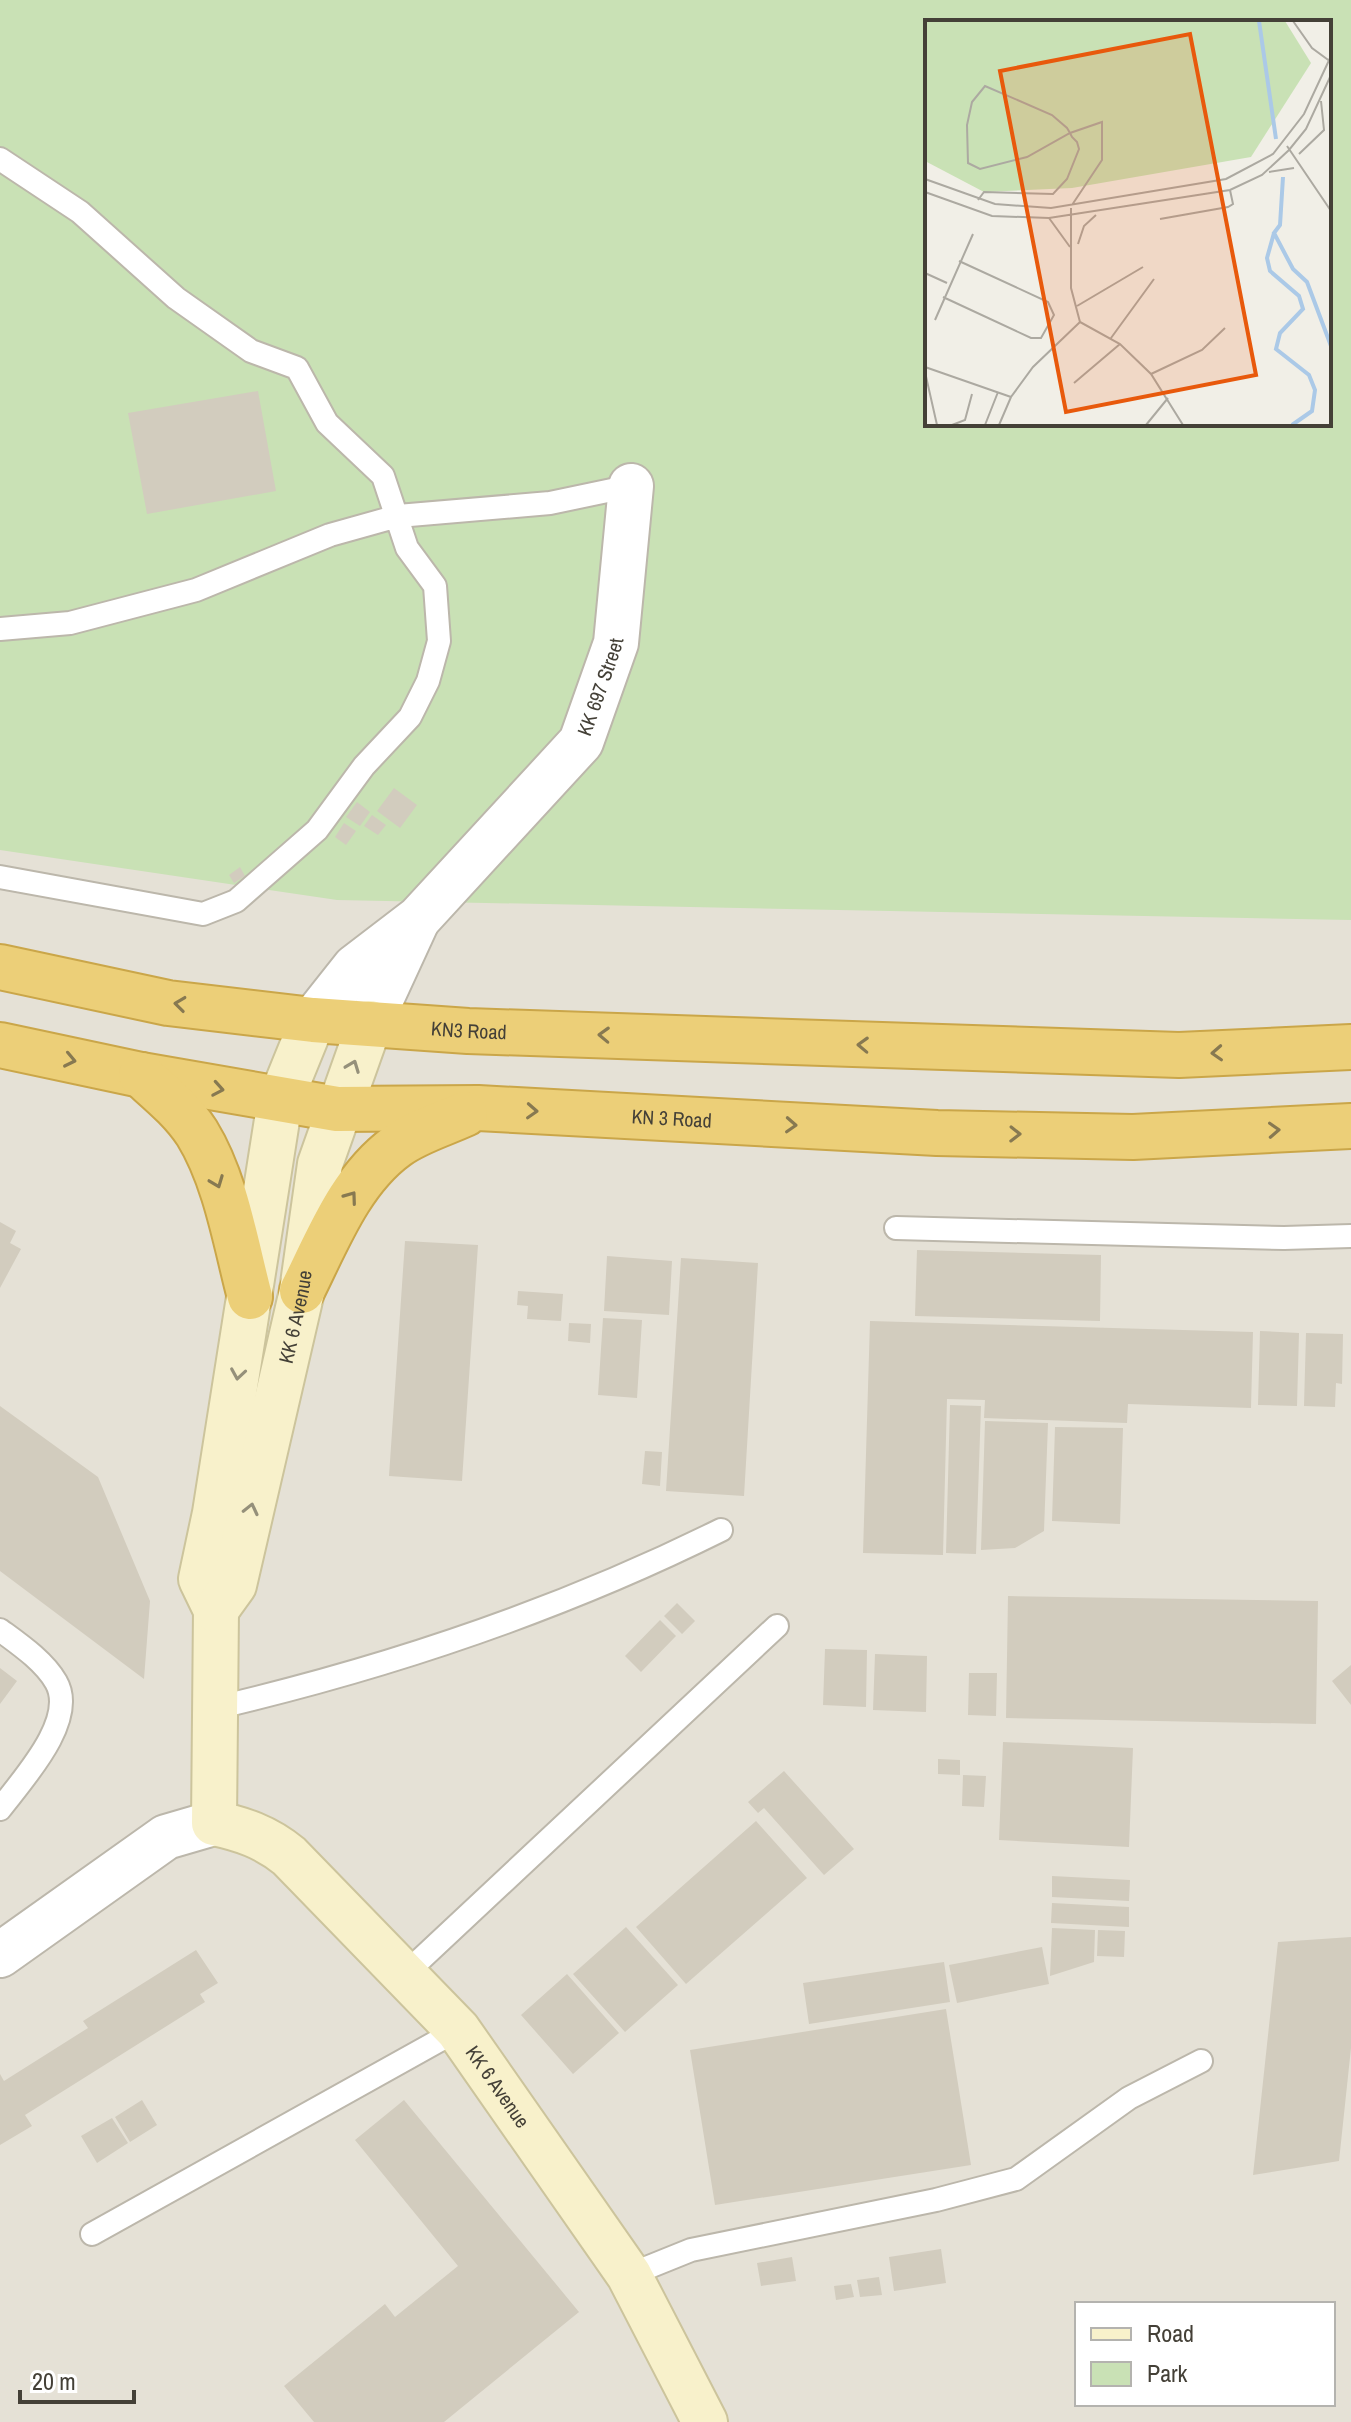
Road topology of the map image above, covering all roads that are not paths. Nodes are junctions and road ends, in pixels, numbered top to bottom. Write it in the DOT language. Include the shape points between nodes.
graph roads {
  1 [pos="0,159"];
  2 [pos="631,486"];
  3 [pos="398,516"];
  4 [pos="0,629"];
  5 [pos="0,877"];
  6 [pos="419,918"];
  7 [pos="0,967"];
  8 [pos="313,1020"];
  9 [pos="370,1023"];
  10 [pos="0,1045"];
  11 [pos="1351,1047"];
  12 [pos="141,1075"];
  13 [pos="280,1101"];
  14 [pos="478,1108"];
  15 [pos="337,1109"];
  16 [pos="1351,1126"];
  17 [pos="896,1228"];
  18 [pos="1351,1236"];
  19 [pos="302,1291"];
  20 [pos="250,1297"];
  21 [pos="721,1530"];
  22 [pos="216,1610"];
  23 [pos="777,1626"];
  24 [pos="0,1630"];
  25 [pos="215,1708"];
  26 [pos="0,1809"];
  27 [pos="214,1823"];
  28 [pos="0,1955"];
  29 [pos="405,1974"];
  30 [pos="458,2030"];
  31 [pos="1201,2061"];
  32 [pos="92,2234"];
  33 [pos="629,2275"];
  34 [pos="705,2422"];
  1 -- 3 [label="lane" via="80,212 201,316 251,351 297,368 327,423 383,476"];
  2 -- 3 [label="lane" via="550,503"];
  2 -- 6 [label="street, KK 697 Street" via="616,643 581,742"];
  3 -- 4 [label="lane" via="330,535 196,590 70,623"];
  3 -- 5 [label="lane" via="407,548 435,586 439,641 410,717 364,766 317,830 236,901 203,914"];
  6 -- 8 [label="street, KK 697 Street" via="355,967"];
  6 -- 9 [label="street, KK 697 Street"];
  8 -- 7 [label="highway, KN3 Road, one-way" via="168,1003"];
  8 -- 9 [label="highway, KN3 Road"];
  8 -- 13 [label="main road, KK 697 Street"];
  11 -- 9 [label="highway, KN3 Road, one-way" via="1179,1055 468,1031"];
  15 -- 9 [label="main road, KK 6 Avenue, one-way"];
  10 -- 12 [label="highway, KN 3 Road, one-way"];
  12 -- 13 [label="highway, KN 3 Road, one-way"];
  12 -- 20 [label="highway, one-way" via="176,1106 197,1134 220,1190"];
  13 -- 15 [label="highway, KN 3 Road"];
  13 -- 20 [label="main road"];
  14 -- 15 [label="highway, KN 3 Road"];
  14 -- 16 [label="highway, KN 3 Road, one-way" via="937,1133 1133,1137"];
  19 -- 14 [label="highway, one-way" via="346,1203 368,1175 397,1146"];
  15 -- 19 [label="main road, KK 6 Avenue" via="320,1164"];
  17 -- 18 [label="lane"];
  22 -- 19 [label="main road, KK 6 Avenue, one-way" via="234,1585"];
  20 -- 22 [label="main road, one-way" via="201,1579"];
  21 -- 25 [label="lane" via="648,1566 486,1630 328,1681"];
  22 -- 25 [label="main road"];
  23 -- 29 [label="lane"];
  24 -- 26 [label="lane" via="57,1683 60,1706 50,1742"];
  25 -- 27 [label="main road"];
  27 -- 28 [label="street" via="166,1837"];
  27 -- 29 [label="main road, KK 6 Avenue" via="271,1842"];
  29 -- 30 [label="main road, KK 6 Avenue"];
  30 -- 32 [label="lane"];
  30 -- 33 [label="main road, KK 6 Avenue"];
  31 -- 33 [label="lane" via="1129,2098 1016,2179 691,2250"];
  33 -- 34 [label="main road, KK 6 Avenue"];
}
